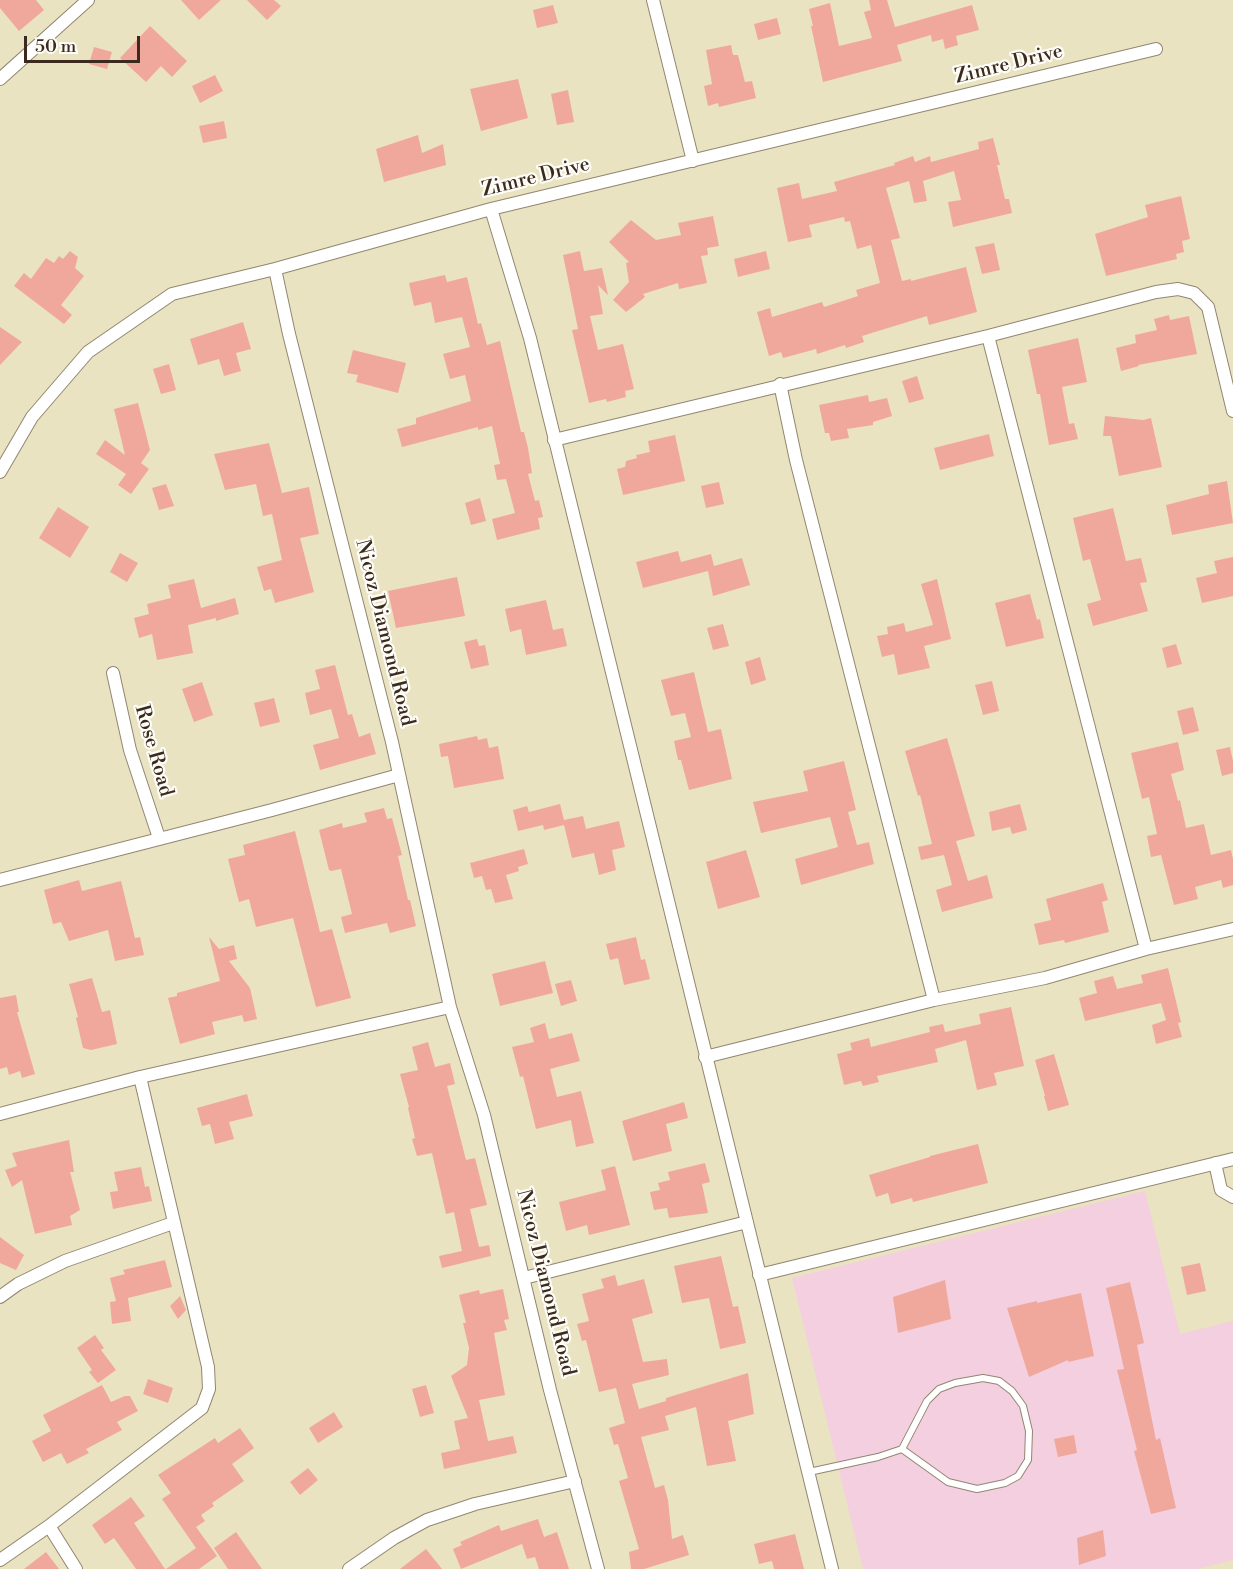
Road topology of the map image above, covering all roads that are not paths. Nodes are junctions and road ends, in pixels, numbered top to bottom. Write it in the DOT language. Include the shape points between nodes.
graph roads {
  1 [pos="88,0"];
  2 [pos="653,0"];
  3 [pos="1156,49"];
  4 [pos="0,80"];
  5 [pos="693,161"];
  6 [pos="491,209"];
  7 [pos="275,269"];
  8 [pos="988,336"];
  9 [pos="780,384"];
  10 [pos="1233,411"];
  11 [pos="554,440"];
  12 [pos="0,472"];
  13 [pos="113,673"];
  14 [pos="399,775"];
  15 [pos="159,838"];
  16 [pos="0,880"];
  17 [pos="1233,929"];
  18 [pos="1146,949"];
  19 [pos="934,1000"];
  20 [pos="450,1007"];
  21 [pos="705,1057"];
  22 [pos="140,1077"];
  23 [pos="0,1114"];
  24 [pos="1233,1159"];
  25 [pos="1215,1163"];
  26 [pos="1233,1197"];
  27 [pos="747,1222"];
  28 [pos="174,1223"];
  29 [pos="759,1275"];
  30 [pos="524,1278"];
  31 [pos="0,1297"];
  32 [pos="903,1449"];
  33 [pos="808,1472"];
  34 [pos="575,1481"];
  35 [pos="49,1526"];
  36 [pos="0,1560"];
  37 [pos="76,1569"];
  38 [pos="349,1569"];
  39 [pos="598,1569"];
  40 [pos="831,1569"];
  1 -- 4 [label="street"];
  2 -- 5 [label="street"];
  3 -- 5 [label="street, Zimre Drive"];
  5 -- 6 [label="street, Zimre Drive"];
  6 -- 7 [label="street, Zimre Drive"];
  6 -- 11 [label="street" via="530,338"];
  7 -- 12 [label="street, Zimre Drive" via="172,294 88,352 32,417"];
  7 -- 14 [label="street, Nicoz Diamond Road"];
  8 -- 9 [label="street"];
  8 -- 10 [label="street" via="1156,292 1178,289 1194,293 1208,307"];
  8 -- 18 [label="street"];
  9 -- 11 [label="street"];
  9 -- 19 [label="street"];
  11 -- 21 [label="street"];
  13 -- 15 [label="street, Rose Road" via="130,750"];
  14 -- 15 [label="street"];
  14 -- 20 [label="street, Nicoz Diamond Road"];
  15 -- 16 [label="street"];
  17 -- 18 [label="street"];
  18 -- 19 [label="street" via="1045,978"];
  19 -- 21 [label="street"];
  20 -- 22 [label="street"];
  20 -- 30 [label="street, Nicoz Diamond Road" via="484,1115"];
  21 -- 27 [label="street"];
  22 -- 23 [label="street"];
  22 -- 28 [label="street"];
  24 -- 25 [label="street"];
  25 -- 26 [label="street" via="1221,1190"];
  25 -- 29 [label="street"];
  27 -- 29 [label="street"];
  27 -- 30 [label="street"];
  28 -- 31 [label="street" via="65,1261"];
  28 -- 35 [label="street" via="208,1367 209,1389 202,1408"];
  29 -- 33 [label="street"];
  30 -- 34 [label="street, Nicoz Diamond Road"];
  32 -- 32 [label="lane" via="948,1482 977,1489 1005,1483 1018,1476 1028,1460 1029,1431 1023,1406 999,1381 983,1378 955,1383 939,1389 927,1401"];
  32 -- 33 [label="lane"];
  33 -- 40 [label="street"];
  34 -- 38 [label="street" via="475,1504 427,1520"];
  34 -- 39 [label="street, Nicoz Diamond Road"];
  35 -- 36 [label="street"];
  35 -- 37 [label="street"];
}
